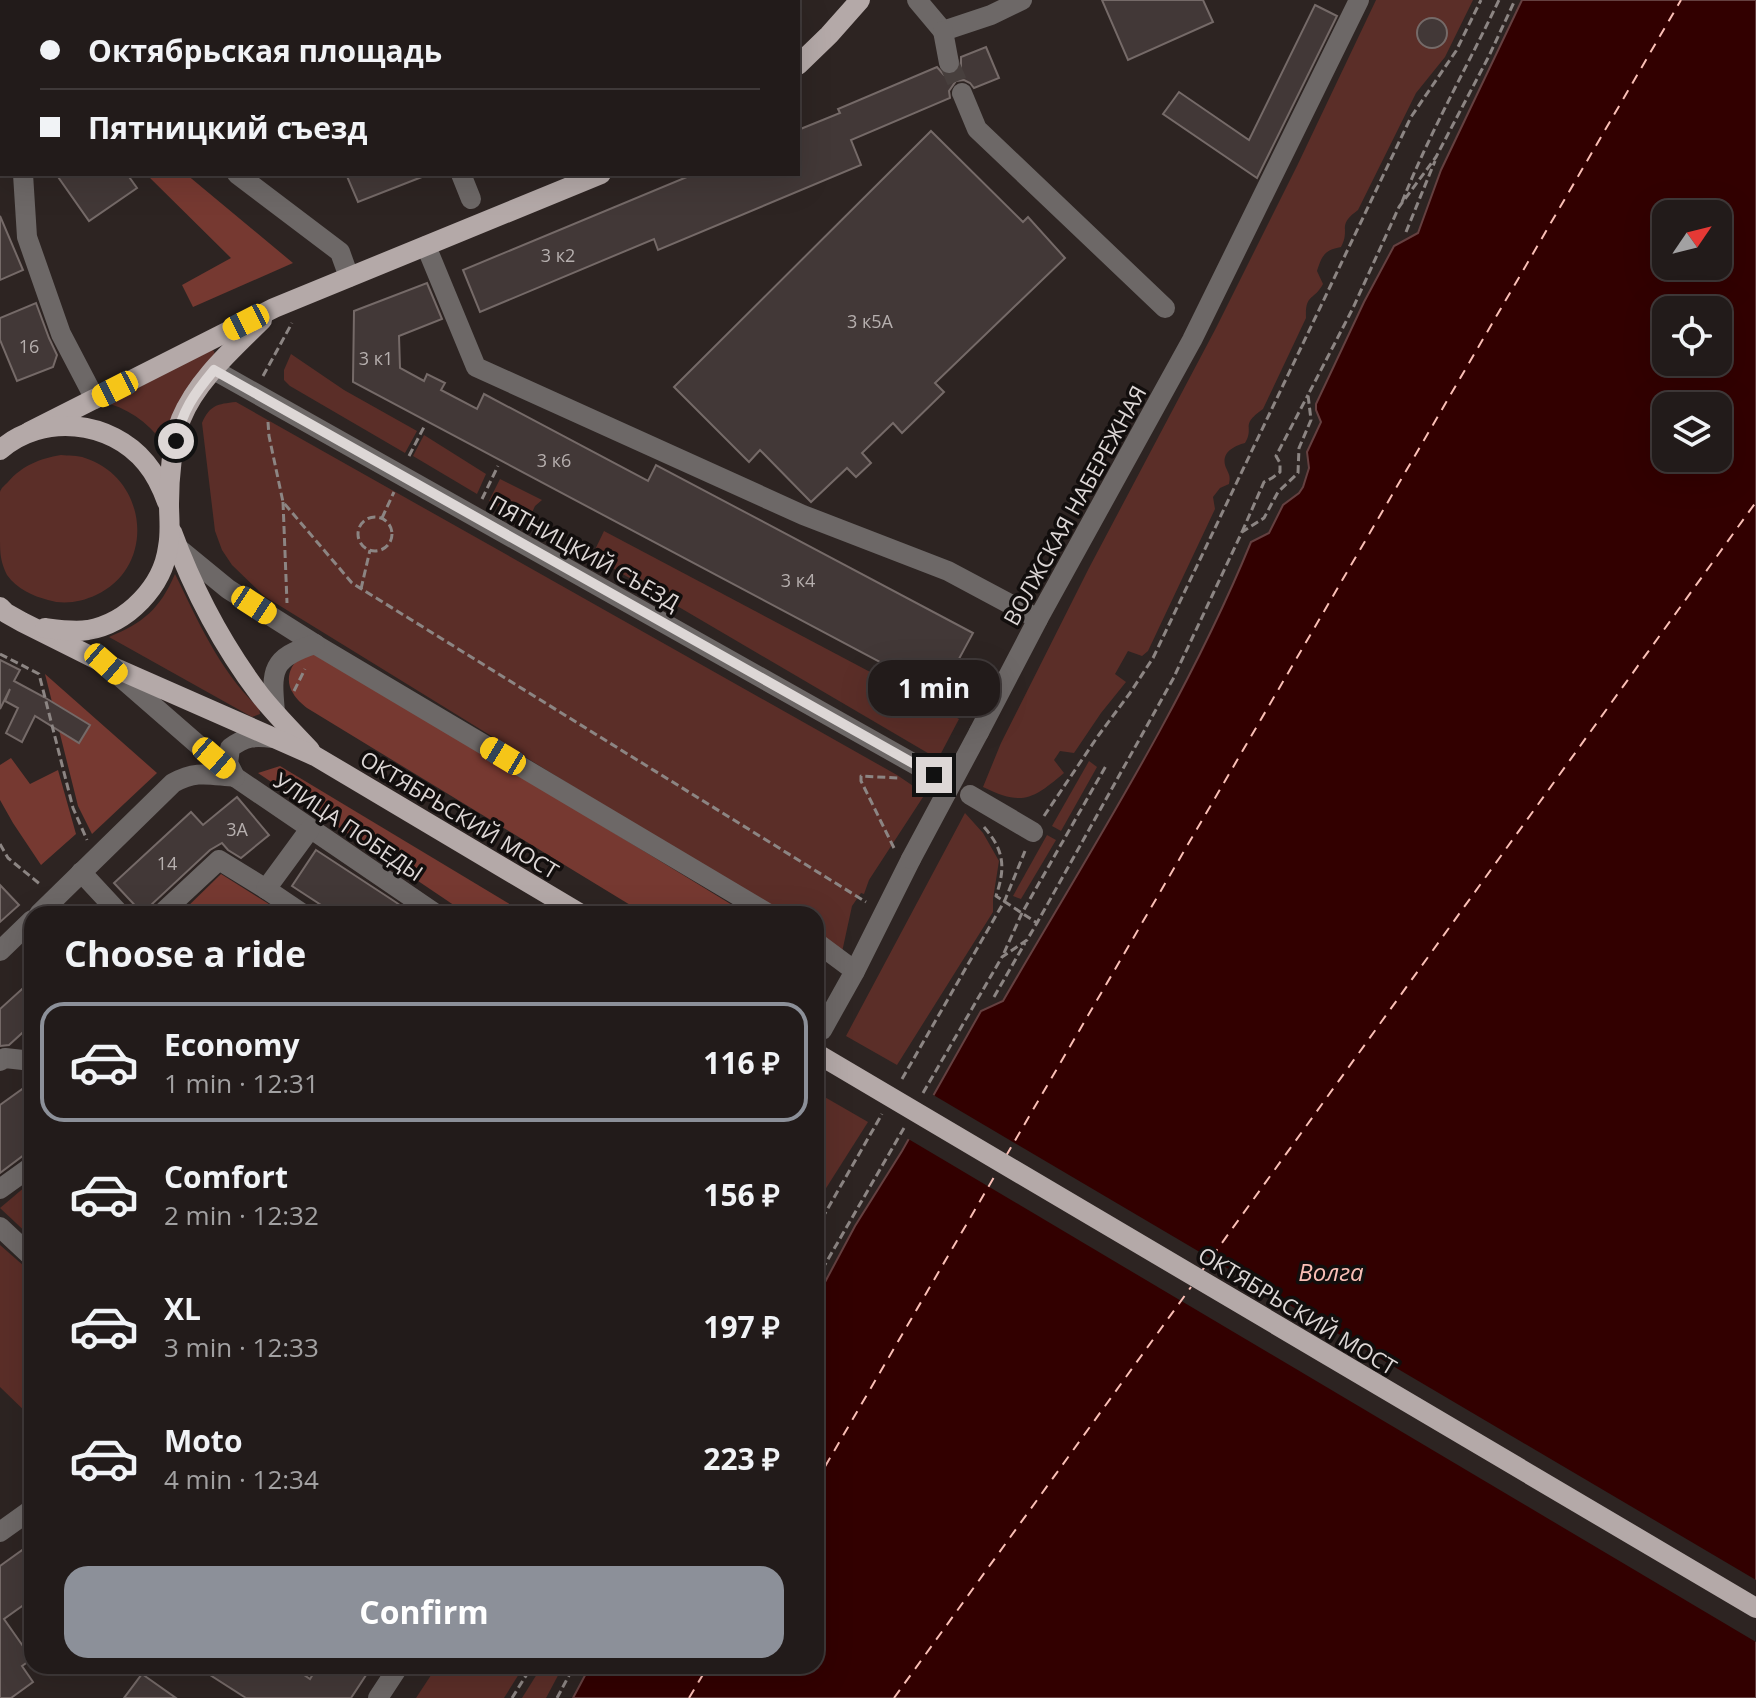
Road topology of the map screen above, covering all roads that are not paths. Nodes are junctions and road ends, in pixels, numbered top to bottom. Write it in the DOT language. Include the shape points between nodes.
graph roads {
  1 [pos="860,0"];
  2 [pos="917,0"];
  3 [pos="1022,0"];
  4 [pos="1359,0"];
  5 [pos="943,31"];
  6 [pos="800,63"];
  7 [pos="949,63"];
  8 [pos="962,93"];
  9 [pos="23,176"];
  10 [pos="240,176"];
  11 [pos="462,176"];
  12 [pos="596,176"];
  13 [pos="471,199"];
  14 [pos="426,246"];
  15 [pos="349,277"];
  16 [pos="274,308"];
  17 [pos="1165,308"];
  18 [pos="214,370"];
  19 [pos="95,399"];
  20 [pos="10,442"];
  21 [pos="169,517"];
  22 [pos="178,548"];
  23 [pos="7,613"];
  24 [pos="1038,619"];
  25 [pos="315,644"];
  26 [pos="106,664"];
  27 [pos="275,712"];
  28 [pos="273,738"];
  29 [pos="315,756"];
  30 [pos="934,775"];
  31 [pos="235,777"];
  32 [pos="970,795"];
  33 [pos="310,829"];
  34 [pos="1033,832"];
  35 [pos="88,865"];
  36 [pos="266,889"];
  37 [pos="48,906"];
  38 [pos="115,906"];
  39 [pos="170,906"];
  40 [pos="291,906"];
  41 [pos="424,906"];
  42 [pos="568,906"];
  43 [pos="756,906"];
  44 [pos="24,928"];
  45 [pos="824,948"];
  46 [pos="0,951"];
  47 [pos="855,971"];
  48 [pos="824,1026"];
  49 [pos="824,1058"];
  50 [pos="24,1060"];
  51 [pos="0,1061"];
  52 [pos="24,1172"];
  53 [pos="0,1189"];
  54 [pos="0,1227"];
  55 [pos="24,1250"];
  56 [pos="24,1515"];
  57 [pos="0,1532"];
  58 [pos="1756,1608"];
  59 [pos="394,1674"];
  60 [pos="378,1698"];
  1 -- 6 [label="main road"];
  2 -- 5 [label="street"];
  3 -- 5 [label="street"];
  4 -- 24 [label="street, ВОЛЖСКАЯ НАБЕРЕЖНАЯ" via="1192,340"];
  5 -- 7 [label="street"];
  8 -- 17 [label="street" via="977,129"];
  9 -- 19 [label="street" via="27,237 61,334"];
  10 -- 15 [label="street" via="340,252"];
  11 -- 13 [label="street"];
  12 -- 14 [label="main road"];
  14 -- 15 [label="main road"];
  14 -- 24 [label="street" via="476,367 803,515 948,571"];
  15 -- 16 [label="main road"];
  16 -- 18 [label="main road"];
  16 -- 19 [label="main road"];
  18 -- 21 [label="main road" via="180,422"];
  18 -- 30 [label="street, ПЯТНИЦКИЙ СЪЕЗД"];
  19 -- 20 [label="main road"];
  20 -- 21 [label="main road" via="54,426 104,432 146,462 160,483"];
  21 -- 22 [label="main road"];
  21 -- 23 [label="main road" via="161,572 132,609 113,621 69,631"];
  22 -- 25 [label="street" via="228,589"];
  22 -- 27 [label="main road" via="223,638"];
  23 -- 26 [label="main road"];
  24 -- 47 [label="street, ВОЛЖСКАЯ НАБЕРЕЖНАЯ, bridge" via="979,732 904,857"];
  25 -- 27 [label="street" via="279,661 272,681"];
  25 -- 43 [label="street"];
  26 -- 28 [label="main road"];
  26 -- 31 [label="street, УЛИЦА ПОБЕДЫ"];
  27 -- 29 [label="main road"];
  28 -- 29 [label="main road"];
  28 -- 31 [label="street, УЛИЦА ПОБЕДЫ" via="242,739 230,748 228,763"];
  29 -- 42 [label="main road, ОКТЯБРЬСКИЙ МОСТ"];
  31 -- 33 [label="street, УЛИЦА ПОБЕДЫ"];
  31 -- 35 [label="street" via="195,773 173,783"];
  32 -- 34 [label="street"];
  33 -- 36 [label="street"];
  33 -- 41 [label="street, УЛИЦА ПОБЕДЫ"];
  35 -- 37 [label="street"];
  35 -- 38 [label="street"];
  36 -- 39 [label="street" via="219,860"];
  36 -- 40 [label="street"];
  44 -- 46 [label="street"];
  45 -- 47 [label="street"];
  47 -- 48 [label="street, ВОЛЖСКАЯ НАБЕРЕЖНАЯ"];
  49 -- 58 [label="main road, ОКТЯБРЬСКИЙ МОСТ, bridge"];
  50 -- 51 [label="street"];
  52 -- 53 [label="street"];
  54 -- 55 [label="street"];
  56 -- 57 [label="street"];
  59 -- 60 [label="street"];
}
